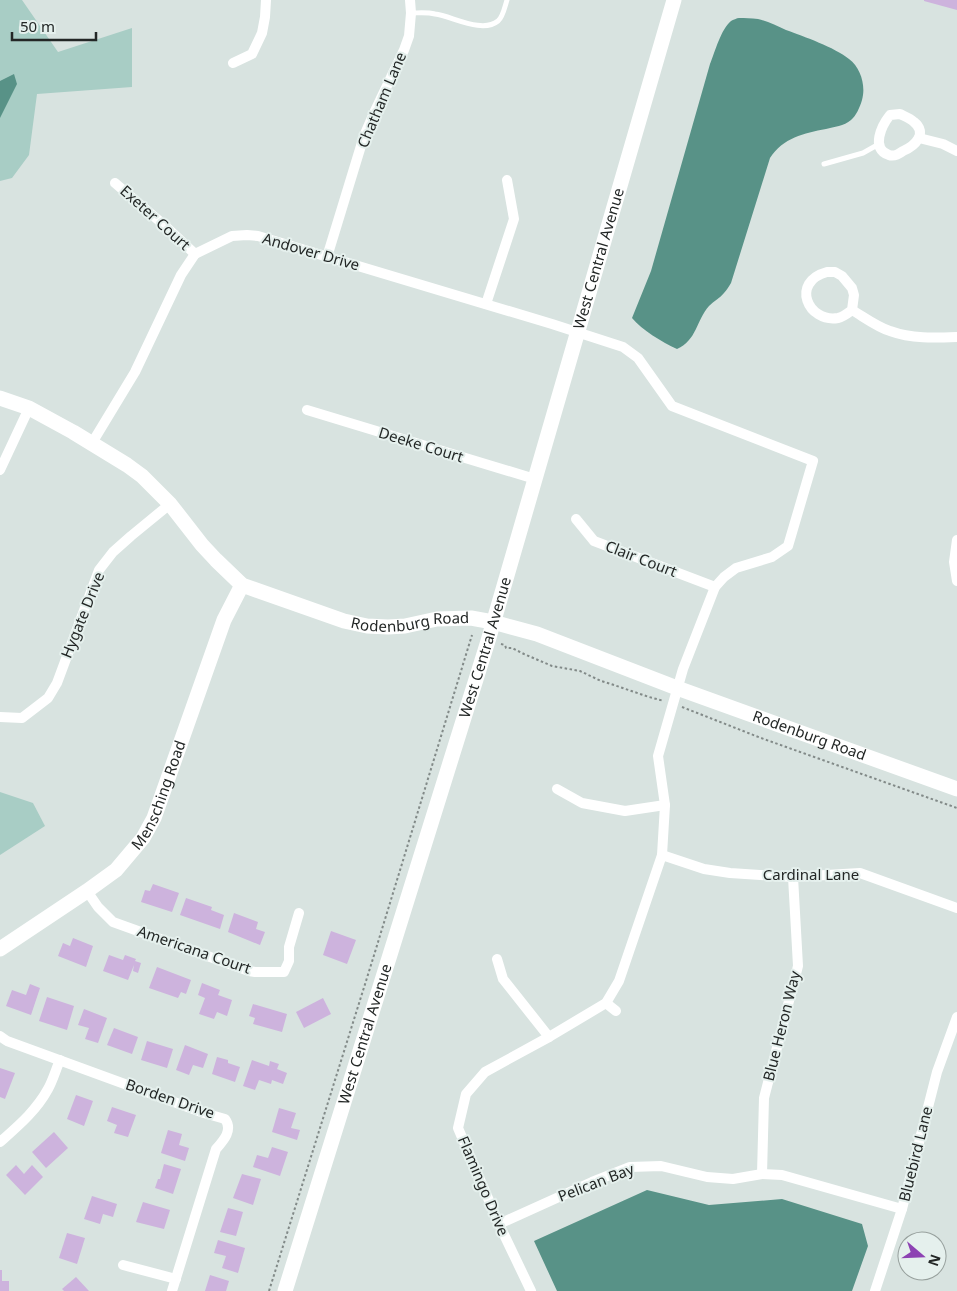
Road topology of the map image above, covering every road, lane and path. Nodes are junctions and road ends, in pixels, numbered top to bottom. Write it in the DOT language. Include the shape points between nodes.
graph roads {
  1 [pos="266,0"];
  2 [pos="410,0"];
  3 [pos="507,0"];
  4 [pos="674,0"];
  5 [pos="412,12"];
  6 [pos="234,63"];
  7 [pos="919,138"];
  8 [pos="879,144"];
  9 [pos="957,151"];
  10 [pos="824,164"];
  11 [pos="507,180"];
  12 [pos="115,183"];
  13 [pos="195,254"];
  14 [pos="327,256"];
  15 [pos="486,304"];
  16 [pos="852,310"];
  17 [pos="577,333"];
  18 [pos="957,337"];
  19 [pos="0,398"];
  20 [pos="28,408"];
  21 [pos="307,410"];
  22 [pos="92,443"];
  23 [pos="0,470"];
  24 [pos="535,478"];
  25 [pos="170,504"];
  26 [pos="576,519"];
  27 [pos="957,540"];
  28 [pos="957,582"];
  29 [pos="242,585"];
  30 [pos="715,587"];
  31 [pos="493,622"];
  32 [pos="472,637"];
  33 [pos="506,645"];
  34 [pos="677,688"];
  35 [pos="659,700"];
  36 [pos="686,709"];
  37 [pos="0,717"];
  38 [pos="957,789"];
  39 [pos="557,790"];
  40 [pos="665,805"];
  41 [pos="957,808"];
  42 [pos="662,855"];
  43 [pos="793,877"];
  44 [pos="88,891"];
  45 [pos="957,908"];
  46 [pos="299,913"];
  47 [pos="0,949"];
  48 [pos="497,959"];
  49 [pos="606,1003"];
  50 [pos="616,1011"];
  51 [pos="957,1017"];
  52 [pos="0,1036"];
  53 [pos="549,1037"];
  54 [pos="60,1060"];
  55 [pos="0,1142"];
  56 [pos="762,1174"];
  57 [pos="902,1209"];
  58 [pos="499,1224"];
  59 [pos="123,1265"];
  60 [pos="176,1279"];
  61 [pos="172,1291"];
  62 [pos="269,1291"];
  63 [pos="285,1291"];
  64 [pos="531,1291"];
  65 [pos="875,1291"];
  1 -- 6 [label="street" via="262,33 252,54"];
  2 -- 5 [label="street, Chatham Lane"];
  3 -- 5 [label="lane" via="500,20 484,26"];
  4 -- 17 [label="street, West Central Avenue"];
  5 -- 14 [label="street, Chatham Lane" via="409,36 364,136"];
  7 -- 8 [label="street" via="912,147 895,156 888,155"];
  7 -- 8 [label="street" via="919,129 914,122 900,114 890,115 878,138"];
  7 -- 9 [label="street"];
  8 -- 10 [label="lane" via="863,153"];
  11 -- 15 [label="street" via="514,219"];
  12 -- 13 [label="street, Exeter Court"];
  13 -- 14 [label="street, Andover Drive" via="232,236 247,235"];
  13 -- 22 [label="street" via="181,275 135,372"];
  14 -- 15 [label="street, Andover Drive"];
  15 -- 17 [label="street, Andover Drive"];
  16 -- 16 [label="street" via="838,318 820,315 806,298 809,284 820,274 828,272 842,276 852,288"];
  16 -- 18 [label="street" via="889,331 913,337"];
  17 -- 24 [label="street, West Central Avenue"];
  17 -- 30 [label="street, Andover Drive" via="624,347 634,354 672,406 812,461 788,546 772,557 736,568"];
  19 -- 20 [label="street, Rodenburg Road"];
  20 -- 22 [label="street, Rodenburg Road"];
  20 -- 23 [label="street"];
  21 -- 24 [label="street, Deeke Court"];
  22 -- 25 [label="street, Rodenburg Road" via="142,476"];
  24 -- 31 [label="street, West Central Avenue"];
  25 -- 29 [label="street, Rodenburg Road" via="202,545"];
  25 -- 37 [label="street, Hygate Drive" via="113,552 99,570 57,683 48,698 22,718"];
  26 -- 30 [label="street, Clair Court" via="594,540"];
  27 -- 28 [label="street" via="954,562"];
  29 -- 31 [label="street, Rodenburg Road" via="367,626 405,626 437,619 472,618"];
  29 -- 44 [label="street, Mensching Road" via="224,620 154,818 143,838 116,870"];
  30 -- 34 [label="street"];
  31 -- 34 [label="street, Rodenburg Road" via="537,634"];
  31 -- 63 [label="street, West Central Avenue"];
  32 -- 62 [label="path"];
  33 -- 35 [label="path" via="506,648 552,666 580,672"];
  34 -- 38 [label="street, Rodenburg Road"];
  34 -- 40 [label="street" via="658,756"];
  36 -- 41 [label="path"];
  39 -- 40 [label="street" via="582,803 625,811"];
  40 -- 42 [label="street"];
  42 -- 43 [label="street, Cardinal Lane" via="730,874"];
  42 -- 49 [label="street" via="618,981"];
  43 -- 45 [label="street, Cardinal Lane" via="860,873"];
  43 -- 56 [label="street, Blue Heron Way" via="798,966 764,1098"];
  44 -- 46 [label="street, Americana Court" via="113,922 255,972 284,972"];
  44 -- 47 [label="street, Mensching Road"];
  48 -- 53 [label="street" via="503,979"];
  49 -- 50 [label="street"];
  49 -- 53 [label="street, Flamingo Drive"];
  51 -- 57 [label="street, Bluebird Lane" via="937,1072"];
  52 -- 54 [label="street, Borden Drive"];
  53 -- 58 [label="street, Flamingo Drive" via="486,1072 466,1094 458,1128"];
  54 -- 55 [label="street" via="39,1103"];
  54 -- 60 [label="street, Borden Drive" via="225,1118 228,1123 227,1134 216,1150"];
  56 -- 57 [label="street, Pelican Bay" via="782,1175"];
  56 -- 58 [label="street, Pelican Bay" via="733,1179 707,1178 661,1166 630,1167"];
  57 -- 65 [label="street, Bluebird Lane"];
  58 -- 64 [label="street, Flamingo Drive"];
  59 -- 60 [label="street"];
  60 -- 61 [label="street, Borden Drive"];
}
